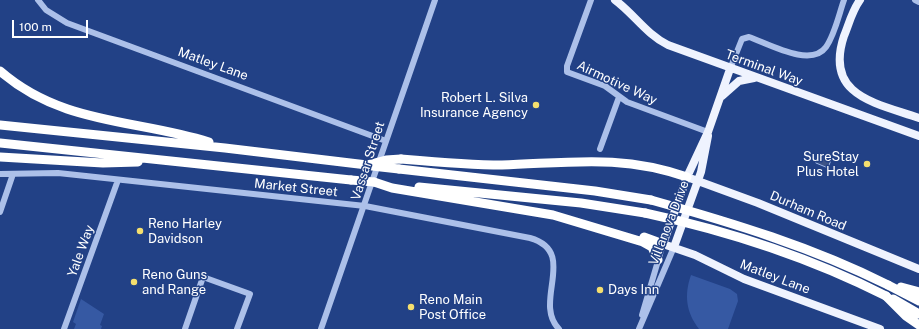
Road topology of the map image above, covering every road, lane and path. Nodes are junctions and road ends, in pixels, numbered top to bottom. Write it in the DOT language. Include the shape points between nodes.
graph roads {
  1 [pos="38,0"];
  2 [pos="435,0"];
  3 [pos="592,0"];
  4 [pos="615,0"];
  5 [pos="844,0"];
  6 [pos="860,0"];
  7 [pos="915,0"];
  8 [pos="919,2"];
  9 [pos="730,69"];
  10 [pos="0,71"];
  11 [pos="757,78"];
  12 [pos="618,97"];
  13 [pos="720,98"];
  14 [pos="919,118"];
  15 [pos="0,125"];
  16 [pos="708,132"];
  17 [pos="919,136"];
  18 [pos="386,141"];
  19 [pos="0,143"];
  20 [pos="225,148"];
  21 [pos="600,149"];
  22 [pos="0,157"];
  23 [pos="163,160"];
  24 [pos="367,165"];
  25 [pos="0,174"];
  26 [pos="13,174"];
  27 [pos="687,177"];
  28 [pos="118,180"];
  29 [pos="698,181"];
  30 [pos="393,186"];
  31 [pos="365,206"];
  32 [pos="0,212"];
  33 [pos="569,219"];
  34 [pos="663,244"];
  35 [pos="674,248"];
  36 [pos="658,260"];
  37 [pos="919,269"];
  38 [pos="888,284"];
  39 [pos="919,292"];
  40 [pos="886,296"];
  41 [pos="919,301"];
  42 [pos="919,314"];
  43 [pos="642,319"];
  44 [pos="919,325"];
  45 [pos="64,329"];
  46 [pos="184,329"];
  47 [pos="237,329"];
  48 [pos="321,329"];
  49 [pos="559,329"];
  50 [pos="639,329"];
  51 [pos="880,329"];
  1 -- 18 [label="street, Matley Lane" via="46,10 67,23"];
  2 -- 18 [label="street, Vassar Street"];
  3 -- 12 [label="street, Airmotive Way" via="566,69 572,75 605,86"];
  4 -- 9 [label="main road, Terminal Way" via="659,40"];
  5 -- 9 [label="street" via="828,44 820,53 801,56 749,37 742,39"];
  6 -- 14 [label="main road" via="853,12 840,50 839,66 843,78 850,89 861,97"];
  7 -- 8 [label="street"];
  9 -- 11 [label="main road, Terminal Way"];
  9 -- 13 [label="main road, Villanova Drive"];
  10 -- 20 [label="highway" via="26,90 70,111 179,134"];
  11 -- 13 [label="main road" via="739,81"];
  11 -- 17 [label="main road, Terminal Way"];
  12 -- 16 [label="street, Airmotive Way"];
  12 -- 21 [label="street"];
  13 -- 16 [label="main road, Villanova Drive"];
  15 -- 20 [label="highway"];
  16 -- 27 [label="main road, Villanova Drive"];
  16 -- 29 [label="main road, Villanova Drive" via="706,152"];
  18 -- 31 [label="street, Vassar Street"];
  19 -- 23 [label="highway"];
  20 -- 24 [label="highway"];
  22 -- 23 [label="highway" via="103,163"];
  23 -- 30 [label="highway, bridge"];
  24 -- 27 [label="highway, bridge" via="401,159 470,165 596,160 628,162"];
  24 -- 38 [label="highway, bridge" via="595,191 651,200 799,246"];
  25 -- 26 [label="street, Market Street"];
  26 -- 28 [label="street, Market Street" via="58,173"];
  26 -- 32 [label="street"];
  27 -- 29 [label="main road, Durham Road"];
  27 -- 34 [label="main road, Villanova Drive"];
  28 -- 31 [label="street, Market Street"];
  28 -- 45 [label="street, Yale Way"];
  29 -- 35 [label="main road, Villanova Drive"];
  29 -- 37 [label="main road, Durham Road"];
  30 -- 33 [label="highway"];
  30 -- 40 [label="highway, bridge" via="575,202 699,225 766,245 837,273"];
  31 -- 48 [label="street, Vassar Street"];
  31 -- 49 [label="street, Market Street" via="530,238 541,243 549,250 554,262 549,310 552,321"];
  33 -- 34 [label="highway" via="602,224"];
  33 -- 36 [label="highway" via="643,242 652,247"];
  34 -- 35 [label="main road, Matley Lane"];
  34 -- 36 [label="street, Villanova Drive"];
  35 -- 43 [label="street, Villanova Drive"];
  35 -- 51 [label="main road, Matley Lane" via="744,279"];
  36 -- 43 [label="street, Villanova Drive"];
  38 -- 39 [label="highway"];
  38 -- 41 [label="highway"];
  40 -- 42 [label="highway"];
  40 -- 44 [label="highway"];
  43 -- 50 [label="street, Villanova Drive"];
  46 -- 47 [label="street" via="203,277 250,294"];
}
